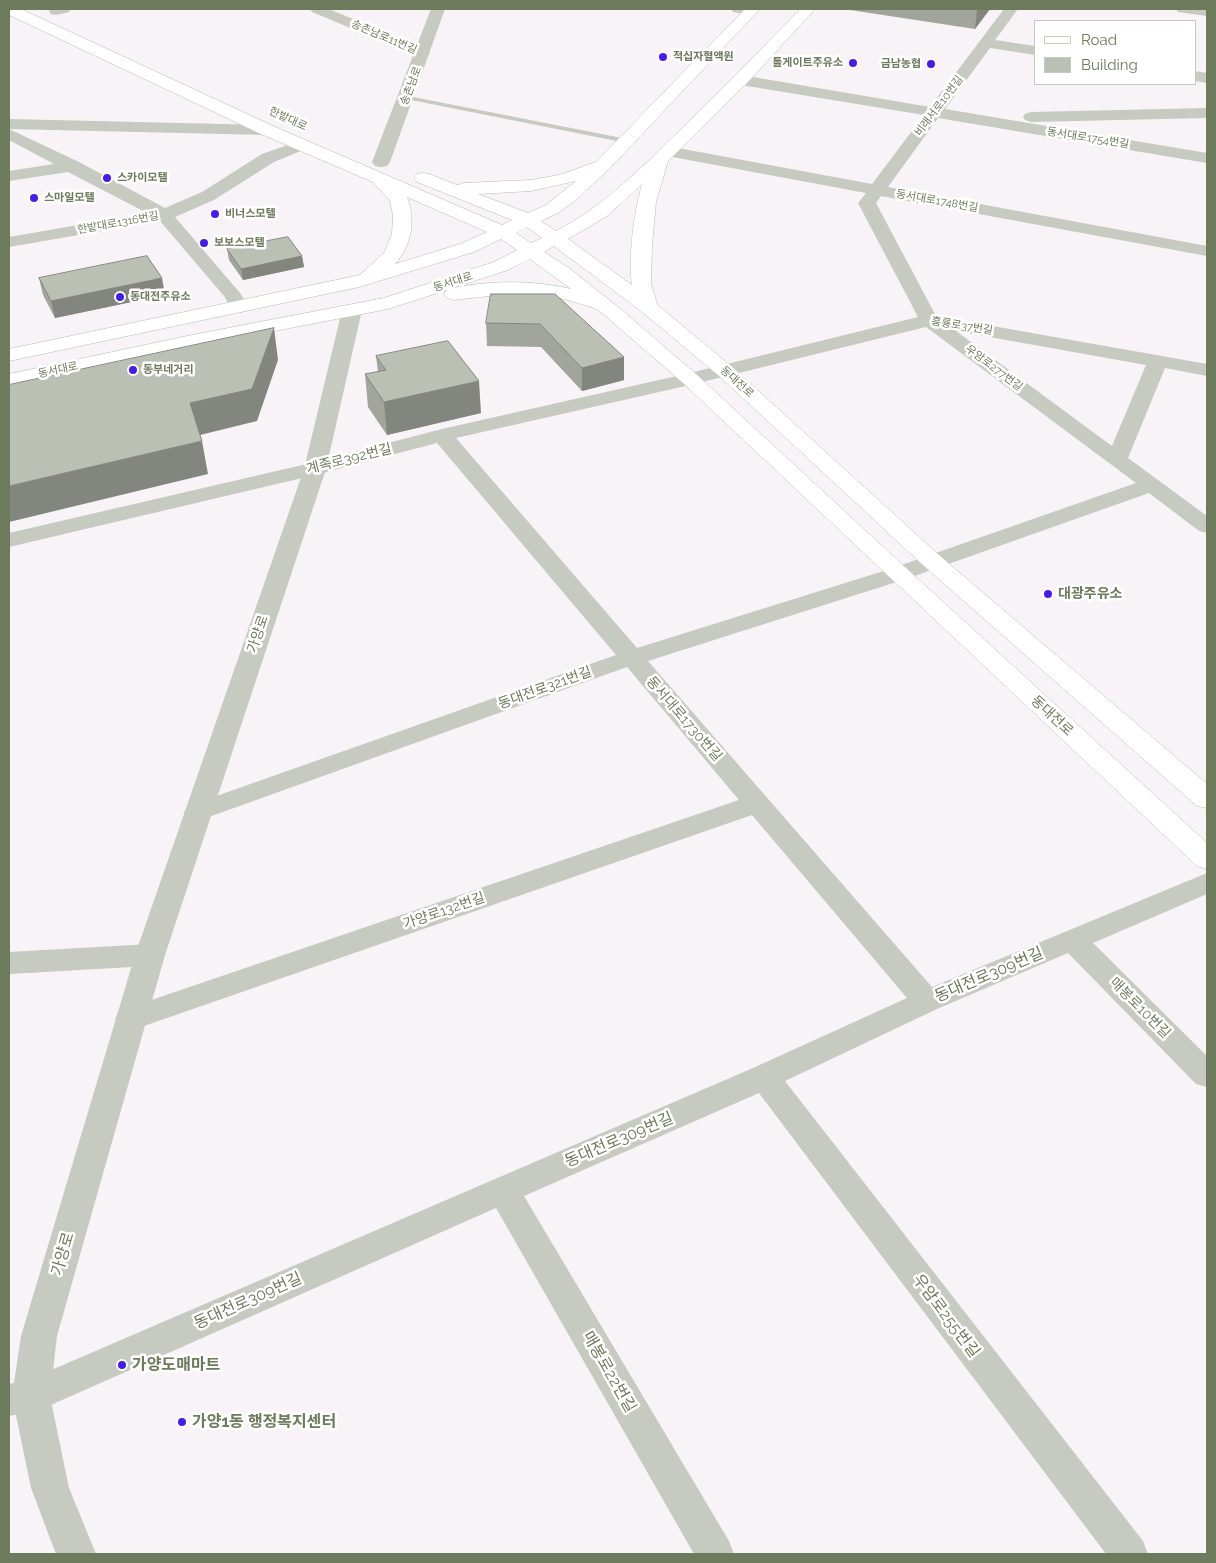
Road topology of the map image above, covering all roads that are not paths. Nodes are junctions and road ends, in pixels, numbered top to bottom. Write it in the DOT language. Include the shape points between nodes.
graph roads {
  1 [pos="9,9"];
  2 [pos="317,9"];
  3 [pos="438,9"];
  4 [pos="747,9"];
  5 [pos="808,9"];
  6 [pos="1011,9"];
  7 [pos="1183,9"];
  8 [pos="1207,12"];
  9 [pos="986,43"];
  10 [pos="1034,51"];
  11 [pos="423,53"];
  12 [pos="741,80"];
  13 [pos="406,97"];
  14 [pos="935,112"];
  15 [pos="1207,113"];
  16 [pos="968,118"];
  17 [pos="9,124"];
  18 [pos="267,130"];
  19 [pos="9,134"];
  20 [pos="627,141"];
  21 [pos="302,145"];
  22 [pos="363,153"];
  23 [pos="663,155"];
  24 [pos="1207,158"];
  25 [pos="608,160"];
  26 [pos="73,166"];
  27 [pos="380,171"];
  28 [pos="9,176"];
  29 [pos="442,186"];
  30 [pos="872,197"];
  31 [pos="164,215"];
  32 [pos="528,220"];
  33 [pos="502,232"];
  34 [pos="556,239"];
  35 [pos="9,242"];
  36 [pos="1207,251"];
  37 [pos="532,252"];
  38 [pos="359,281"];
  39 [pos="388,303"];
  40 [pos="240,307"];
  41 [pos="648,307"];
  42 [pos="352,310"];
  43 [pos="616,315"];
  44 [pos="929,320"];
  45 [pos="9,355"];
  46 [pos="1158,361"];
  47 [pos="1207,370"];
  48 [pos="725,371"];
  49 [pos="690,379"];
  50 [pos="9,380"];
  51 [pos="442,435"];
  52 [pos="1117,459"];
  53 [pos="314,469"];
  54 [pos="1152,485"];
  55 [pos="1202,518"];
  56 [pos="9,540"];
  57 [pos="932,561"];
  58 [pos="898,574"];
  59 [pos="630,658"];
  60 [pos="1207,799"];
  61 [pos="758,803"];
  62 [pos="196,812"];
  63 [pos="1207,859"];
  64 [pos="1207,883"];
  65 [pos="1072,940"];
  66 [pos="150,955"];
  67 [pos="9,963"];
  68 [pos="927,1001"];
  69 [pos="130,1019"];
  70 [pos="1207,1075"];
  71 [pos="764,1077"];
  72 [pos="504,1190"];
  73 [pos="20,1398"];
  74 [pos="76,1554"];
  75 [pos="715,1554"];
  76 [pos="1129,1554"];
  1 -- 18 [label="main road, 한밭대로"];
  2 -- 11 [label="street, 송촌남로11번길"];
  3 -- 11 [label="street, 송촌남로"];
  4 -- 20 [label="main road, 동서대로"];
  5 -- 12 [label="main road, 동서대로"];
  6 -- 9 [label="street, 비래서로10번길"];
  7 -- 8 [label="street"];
  9 -- 10 [label="street"];
  9 -- 14 [label="street, 비래서로10번길"];
  11 -- 13 [label="street, 송촌남로"];
  12 -- 14 [label="street, 동서대로1754번길"];
  12 -- 23 [label="main road, 동서대로"];
  13 -- 20 [label="lane"];
  13 -- 27 [label="street, 송촌남로"];
  14 -- 16 [label="street, 동서대로1754번길"];
  14 -- 30 [label="street, 비래서로10번길"];
  15 -- 16 [label="street, 동서대로1754번길"];
  16 -- 24 [label="street, 동서대로1754번길"];
  17 -- 18 [label="street, 한밭대로"];
  18 -- 21 [label="main road, 한밭대로"];
  19 -- 26 [label="street"];
  20 -- 25 [label="main road, 동서대로"];
  21 -- 27 [label="main road, 한밭대로"];
  21 -- 31 [label="street, 한밭대로1316번길" via="268,158 208,196"];
  22 -- 27 [label="main road, 한밭대로"];
  23 -- 30 [label="street, 동서대로1748번길"];
  23 -- 34 [label="main road, 동서대로" via="601,212"];
  23 -- 41 [label="main road" via="652,178 648,198 640,273"];
  25 -- 29 [label="main road" via="579,174 536,184 492,188"];
  25 -- 32 [label="main road, 동서대로" via="561,204"];
  26 -- 28 [label="street"];
  26 -- 31 [label="street"];
  27 -- 29 [label="main road, 한밭대로" via="403,170"];
  27 -- 33 [label="main road, 한밭대로"];
  27 -- 38 [label="main road" via="400,201 402,234 388,261"];
  29 -- 32 [label="main road, 한밭대로"];
  30 -- 36 [label="street, 동서대로1748번길"];
  30 -- 44 [label="street, 우암로277번길"];
  31 -- 35 [label="street, 한밭대로1316번길"];
  31 -- 40 [label="street"];
  32 -- 33 [label="main road, 동서대로"];
  32 -- 34 [label="main road, 동대전로"];
  33 -- 37 [label="main road, 동대전로"];
  33 -- 38 [label="main road, 동서대로" via="467,248"];
  34 -- 37 [label="main road, 동서대로"];
  34 -- 41 [label="main road, 동대전로"];
  37 -- 39 [label="main road, 동서대로" via="487,272"];
  37 -- 43 [label="main road, 동대전로"];
  38 -- 40 [label="main road, 동서대로"];
  39 -- 42 [label="main road, 동서대로"];
  39 -- 43 [label="main road" via="493,290 548,290 577,296"];
  40 -- 45 [label="main road, 동서대로"];
  41 -- 48 [label="main road, 동대전로"];
  42 -- 50 [label="main road, 동서대로"];
  42 -- 53 [label="street, 가양로"];
  43 -- 49 [label="main road, 동대전로"];
  44 -- 46 [label="street, 흥룡로37번길"];
  44 -- 48 [label="street, 흥룡로37번길"];
  44 -- 52 [label="street, 우암로277번길"];
  46 -- 47 [label="street, 흥룡로37번길"];
  46 -- 52 [label="street"];
  48 -- 49 [label="street, 흥룡로37번길"];
  48 -- 57 [label="main road, 동대전로"];
  49 -- 51 [label="street, 계족로392번길"];
  49 -- 58 [label="main road, 동대전로"];
  51 -- 53 [label="street, 계족로392번길"];
  51 -- 59 [label="street, 동서대로1730번길"];
  52 -- 54 [label="street, 우암로277번길"];
  53 -- 56 [label="street, 계족로392번길"];
  53 -- 62 [label="street, 가양로"];
  54 -- 55 [label="street, 우암로277번길"];
  54 -- 57 [label="street"];
  57 -- 58 [label="street"];
  57 -- 60 [label="main road, 동대전로"];
  58 -- 59 [label="street, 동대전로321번길"];
  58 -- 63 [label="main road, 동대전로"];
  59 -- 61 [label="street, 동서대로1730번길"];
  59 -- 62 [label="street, 동대전로321번길"];
  61 -- 68 [label="street, 동서대로1730번길"];
  61 -- 69 [label="street, 가양로132번길"];
  62 -- 66 [label="street, 가양로"];
  64 -- 65 [label="street, 동대전로309번길"];
  65 -- 68 [label="street, 동대전로309번길"];
  65 -- 70 [label="street, 매봉로10번길"];
  66 -- 67 [label="street"];
  66 -- 69 [label="street, 가양로"];
  68 -- 71 [label="street, 동대전로309번길"];
  69 -- 73 [label="street, 가양로"];
  71 -- 72 [label="street, 동대전로309번길"];
  71 -- 76 [label="street, 우암로255번길"];
  72 -- 73 [label="street, 동대전로309번길"];
  72 -- 75 [label="street, 매봉로22번길"];
  73 -- 74 [label="street, 가양로"];
}
